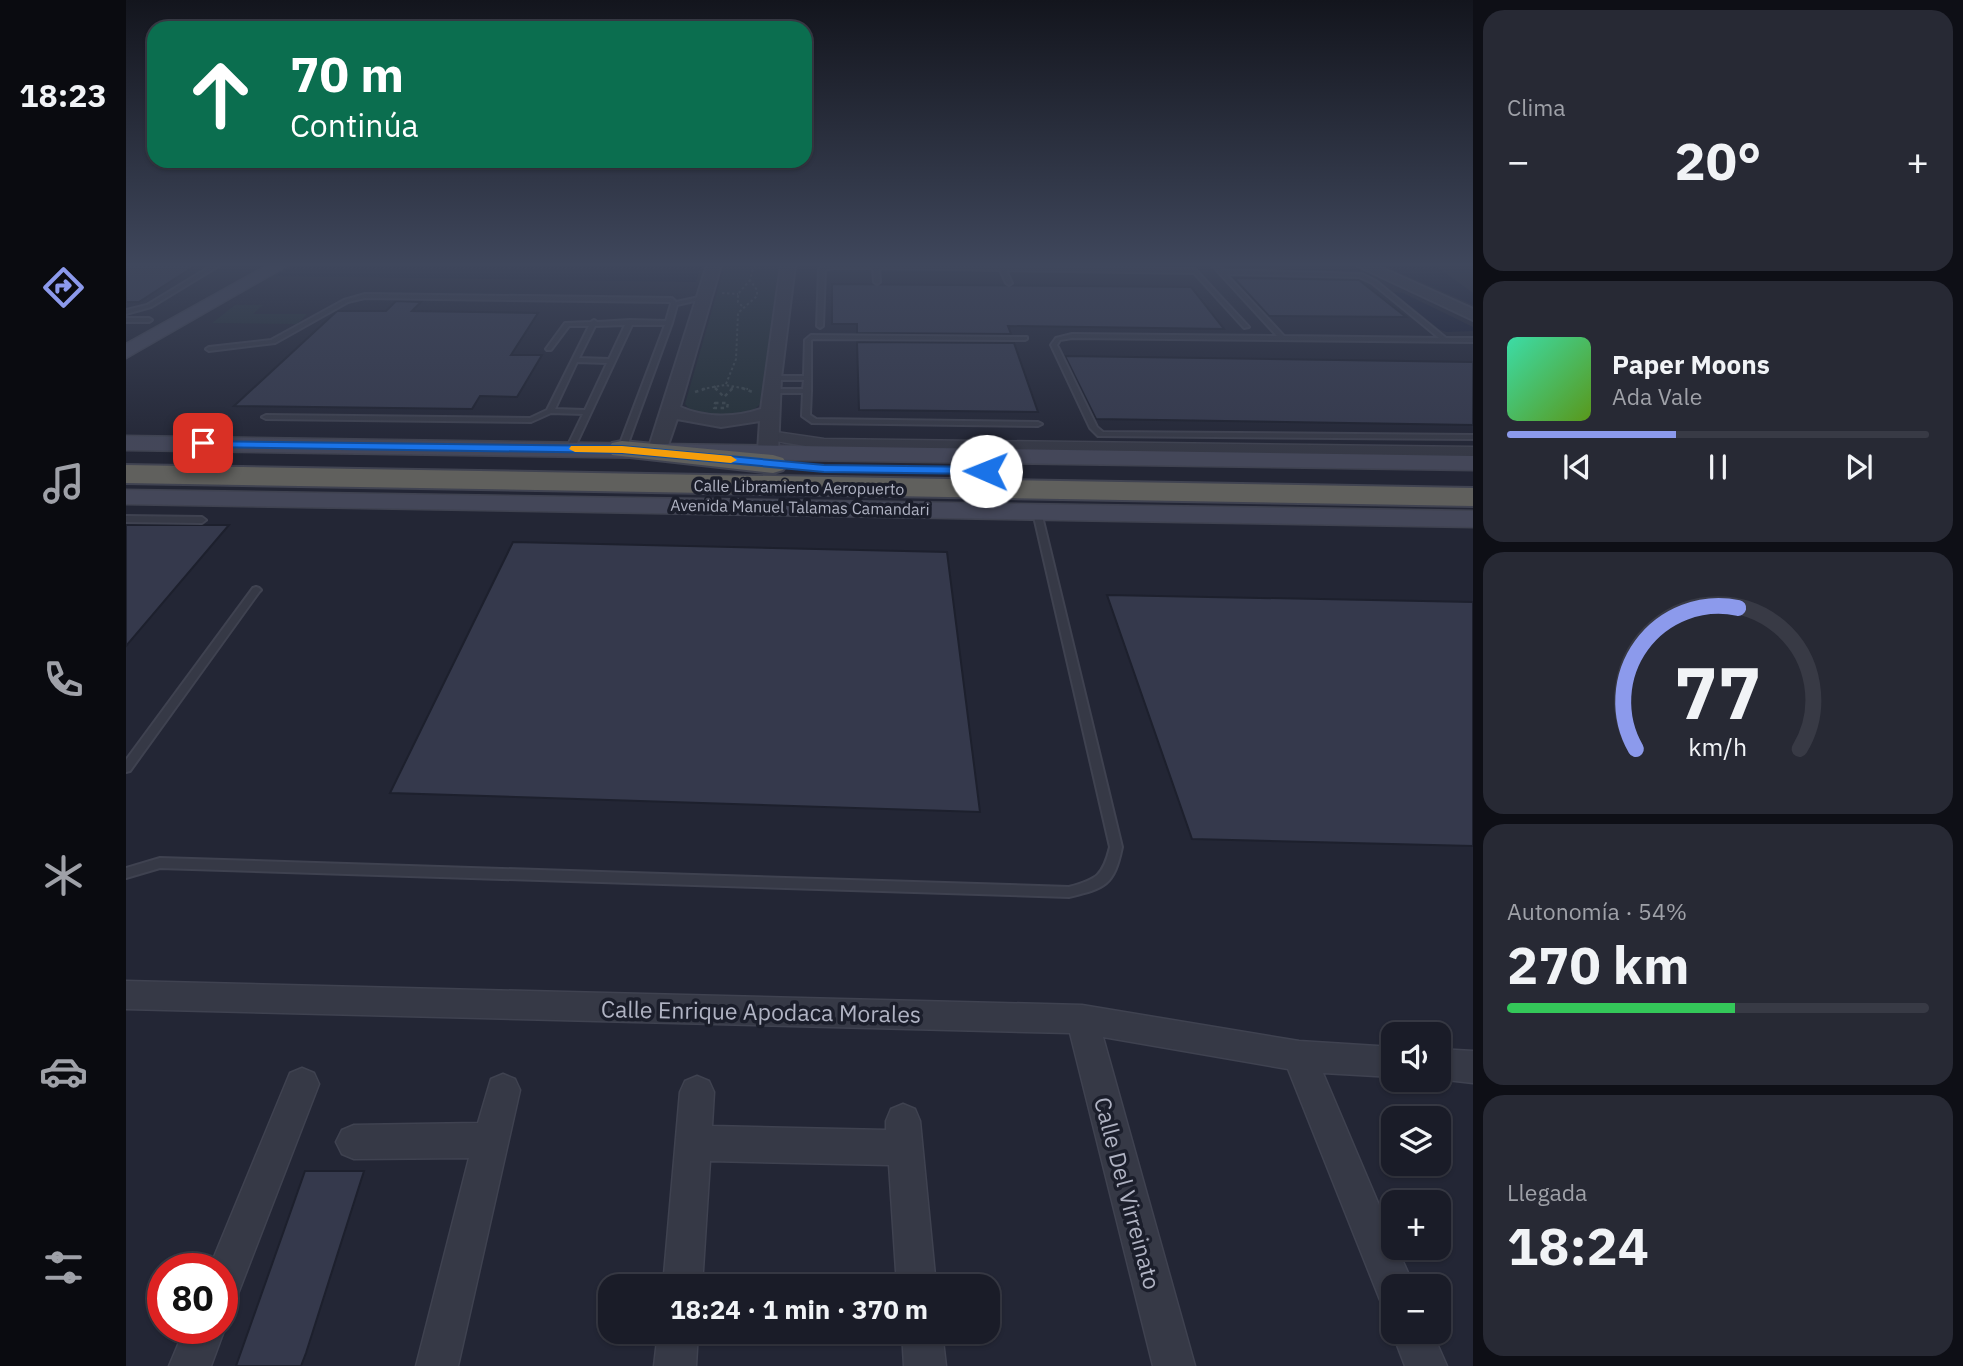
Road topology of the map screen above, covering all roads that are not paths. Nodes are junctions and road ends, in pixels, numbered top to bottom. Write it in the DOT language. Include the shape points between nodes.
graph roads {
  1 [pos="167,329"];
  2 [pos="297,329"];
  3 [pos="564,329"];
  4 [pos="591,329"];
  5 [pos="627,329"];
  6 [pos="667,329"];
  7 [pos="701,329"];
  8 [pos="779,329"];
  9 [pos="1273,329"];
  10 [pos="1431,329"];
  11 [pos="1025,338"];
  12 [pos="1282,338"];
  13 [pos="1444,339"];
  14 [pos="1473,340"];
  15 [pos="209,349"];
  16 [pos="549,349"];
  17 [pos="126,352"];
  18 [pos="575,360"];
  19 [pos="611,361"];
  20 [pos="808,378"];
  21 [pos="808,391"];
  22 [pos="769,395"];
  23 [pos="671,410"];
  24 [pos="550,411"];
  25 [pos="588,412"];
  26 [pos="267,417"];
  27 [pos="1038,424"];
  28 [pos="1347,435"];
  29 [pos="1473,437"];
  30 [pos="768,444"];
  31 [pos="881,444"];
  32 [pos="570,449"];
  33 [pos="622,449"];
  34 [pos="658,450"];
  35 [pos="1359,450"];
  36 [pos="1473,452"];
  37 [pos="989,456"];
  38 [pos="127,458"];
  39 [pos="1473,464"];
  40 [pos="824,468"];
  41 [pos="1473,478"];
  42 [pos="896,489"];
  43 [pos="126,497"];
  44 [pos="1473,497"];
  45 [pos="530,502"];
  46 [pos="1037,512"];
  47 [pos="126,519"];
  48 [pos="1473,519"];
  49 [pos="202,520"];
  50 [pos="256,590"];
  51 [pos="126,768"];
  52 [pos="126,873"];
  53 [pos="126,995"];
  54 [pos="1082,1019"];
  55 [pos="1299,1056"];
  56 [pos="1381,1061"];
  57 [pos="1451,1065"];
  58 [pos="1473,1067"];
  59 [pos="302,1084"];
  60 [pos="503,1090"];
  61 [pos="697,1092"];
  62 [pos="491,1140"];
  63 [pos="354,1142"];
  64 [pos="694,1143"];
  65 [pos="235,1253"];
  66 [pos="683,1274"];
  67 [pos="916,1274"];
  68 [pos="1389,1274"];
  69 [pos="199,1344"];
  70 [pos="677,1344"];
  71 [pos="923,1344"];
  72 [pos="1417,1344"];
  73 [pos="190,1366"];
  74 [pos="437,1366"];
  75 [pos="675,1366"];
  76 [pos="925,1366"];
  77 [pos="1174,1366"];
  78 [pos="1426,1366"];
  1 -- 17 [label="main road"];
  2 -- 15 [label="lane" via="273,342"];
  3 -- 16 [label="lane"];
  4 -- 18 [label="lane"];
  5 -- 19 [label="lane"];
  6 -- 33 [label="lane"];
  7 -- 23 [label="street"];
  8 -- 22 [label="street"];
  9 -- 12 [label="lane"];
  10 -- 13 [label="lane"];
  11 -- 20 [label="lane" via="815,336 808,340"];
  12 -- 13 [label="lane"];
  12 -- 28 [label="lane" via="1072,336 1058,339 1054,345 1101,434"];
  13 -- 14 [label="lane"];
  18 -- 19 [label="lane"];
  18 -- 24 [label="lane"];
  19 -- 25 [label="lane"];
  20 -- 21 [label="lane"];
  20 -- 22 [label="lane"];
  21 -- 22 [label="lane"];
  21 -- 27 [label="lane" via="806,416 814,421"];
  22 -- 23 [label="street" via="747,419 691,418"];
  22 -- 30 [label="street"];
  23 -- 34 [label="street"];
  24 -- 25 [label="lane"];
  24 -- 26 [label="lane" via="523,421"];
  25 -- 32 [label="lane"];
  28 -- 29 [label="lane"];
  28 -- 35 [label="lane"];
  30 -- 31 [label="street"];
  30 -- 34 [label="main road"];
  30 -- 37 [label="main road"];
  31 -- 35 [label="street"];
  31 -- 37 [label="main road"];
  32 -- 33 [label="main road"];
  32 -- 38 [label="main road"];
  33 -- 34 [label="main road"];
  33 -- 40 [label="highway"];
  35 -- 36 [label="street"];
  37 -- 39 [label="main road"];
  38 -- 40 [label="highway, Calle Libramiento Aeropuerto"];
  38 -- 42 [label="highway, Calle Libramiento Aeropuerto"];
  40 -- 41 [label="highway, Calle Libramiento Aeropuerto"];
  42 -- 44 [label="highway, Calle Libramiento Aeropuerto"];
  42 -- 45 [label="highway"];
  43 -- 45 [label="main road, Avenida Manuel Talamas Camandari"];
  45 -- 46 [label="main road, Avenida Manuel Talamas Camandari"];
  46 -- 48 [label="main road, Avenida Manuel Talamas Camandari"];
  46 -- 52 [label="lane" via="1116,847 1112,869 1100,884 1069,892 160,863"];
  47 -- 49 [label="lane"];
  50 -- 51 [label="lane"];
  53 -- 54 [label="street, Calle Enrique Apodaca Morales"];
  54 -- 55 [label="street, Calle Enrique Apodaca Morales"];
  54 -- 77 [label="street, Calle Del Virreinato"];
  55 -- 56 [label="street, Calle Enrique Apodaca Morales"];
  55 -- 68 [label="street"];
  57 -- 58 [label="street"];
  59 -- 65 [label="street"];
  60 -- 62 [label="street"];
  61 -- 64 [label="street"];
  62 -- 63 [label="street"];
  62 -- 74 [label="street"];
  64 -- 66 [label="street"];
  64 -- 67 [label="street" via="904,1135"];
  69 -- 73 [label="street"];
  70 -- 75 [label="street"];
  71 -- 76 [label="street"];
  72 -- 78 [label="street"];
}
